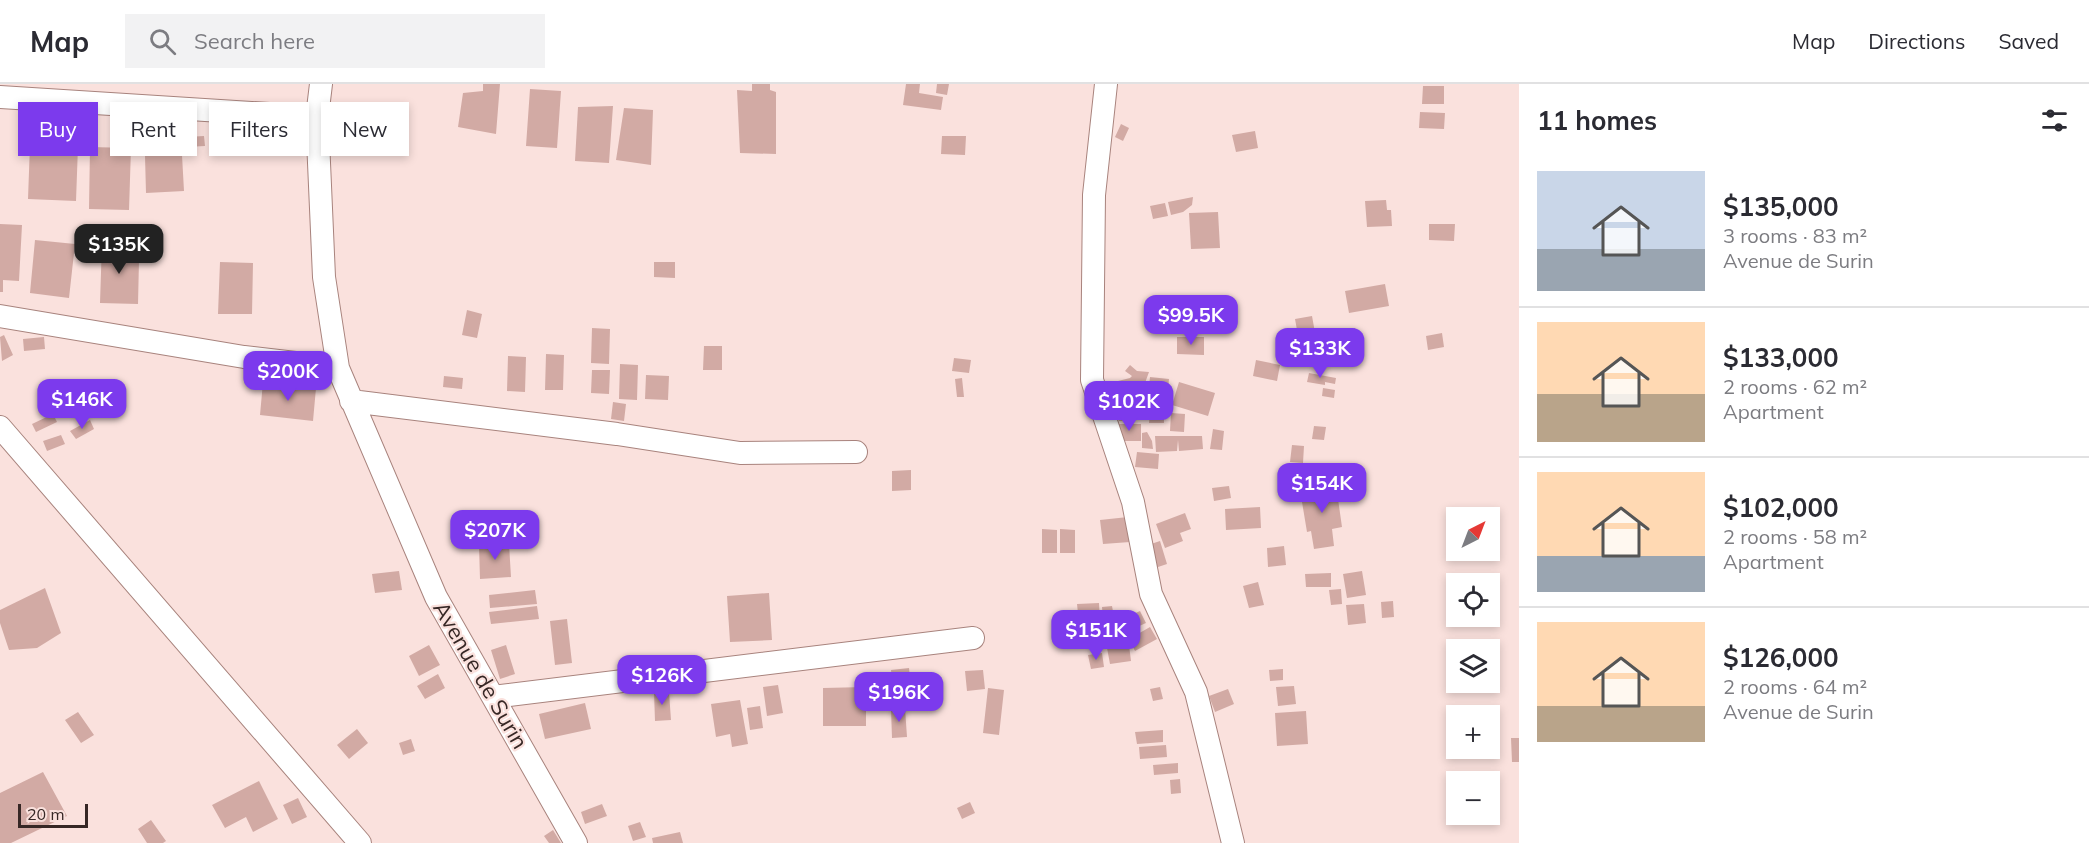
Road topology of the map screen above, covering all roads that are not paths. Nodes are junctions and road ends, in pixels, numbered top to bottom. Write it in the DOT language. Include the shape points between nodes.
graph roads {
  1 [pos="321,84"];
  2 [pos="1106,84"];
  3 [pos="0,97"];
  4 [pos="317,117"];
  5 [pos="0,316"];
  6 [pos="338,368"];
  7 [pos="351,401"];
  8 [pos="0,427"];
  9 [pos="856,452"];
  10 [pos="973,638"];
  11 [pos="493,697"];
  12 [pos="360,843"];
  13 [pos="576,843"];
  14 [pos="1233,843"];
  1 -- 4 [label="street, Avenue de Surin"];
  2 -- 14 [label="street" via="1094,195 1092,380 1133,502 1151,594 1196,692"];
  3 -- 4 [label="street"];
  4 -- 6 [label="street, Avenue de Surin" via="324,277"];
  5 -- 6 [label="street" via="244,357"];
  6 -- 7 [label="street, Avenue de Surin"];
  7 -- 9 [label="street" via="740,453"];
  7 -- 11 [label="street, Avenue de Surin" via="436,597"];
  8 -- 12 [label="street"];
  10 -- 11 [label="street"];
  11 -- 13 [label="street, Avenue de Surin"];
}
